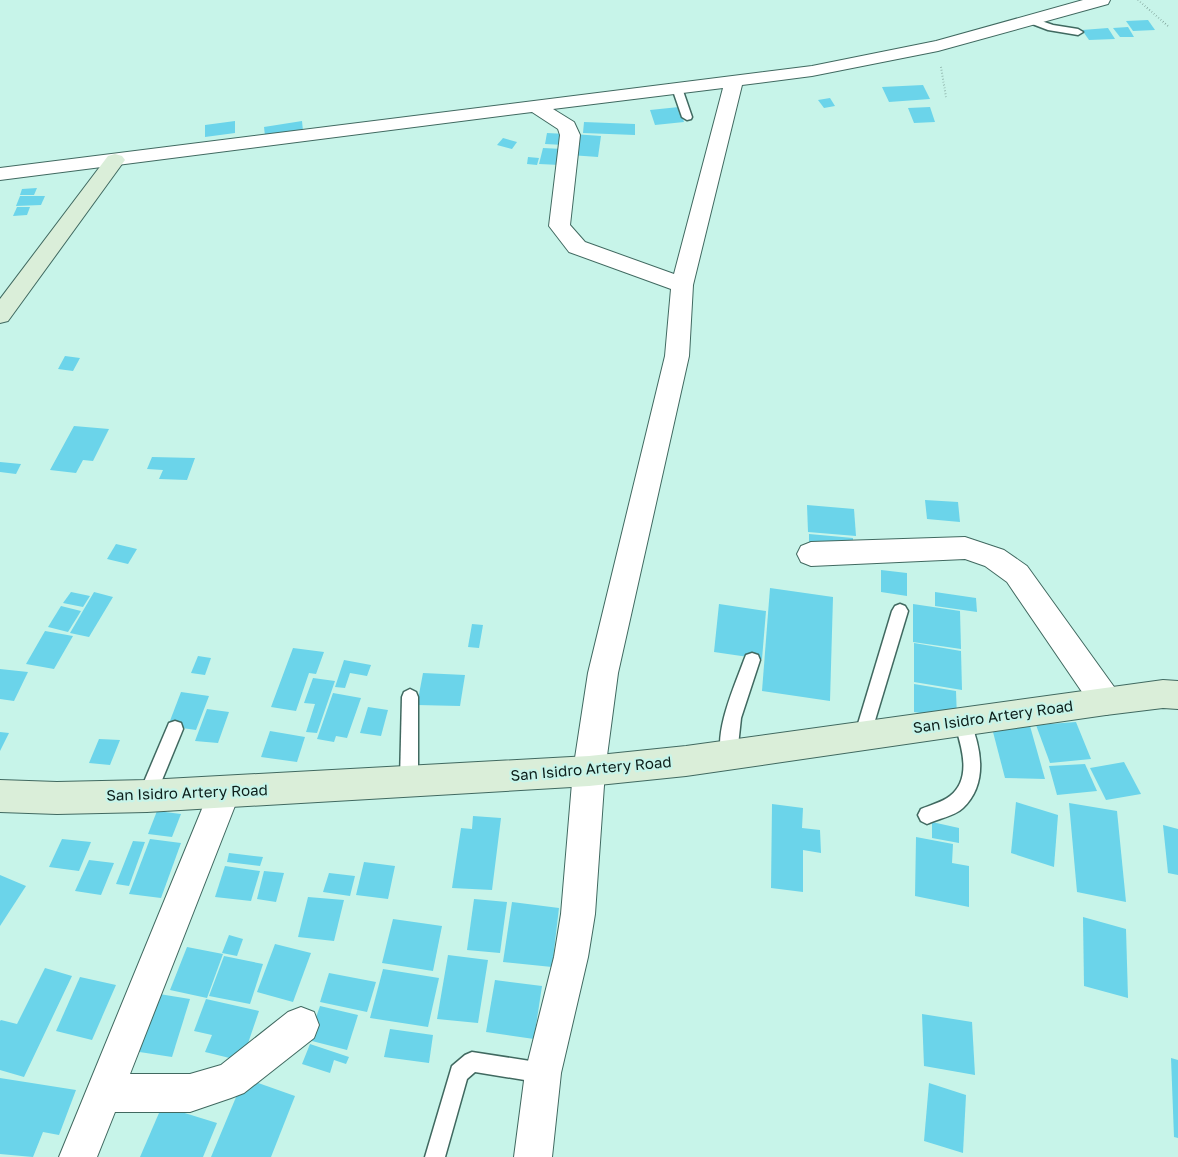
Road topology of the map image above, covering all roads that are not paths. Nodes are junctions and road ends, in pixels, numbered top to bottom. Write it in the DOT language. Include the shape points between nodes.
graph roads {
  1 [pos="1102,0"];
  2 [pos="1030,20"];
  3 [pos="1078,32"];
  4 [pos="734,81"];
  5 [pos="677,88"];
  6 [pos="536,106"];
  7 [pos="687,117"];
  8 [pos="115,160"];
  9 [pos="0,174"];
  10 [pos="682,285"];
  11 [pos="0,315"];
  12 [pos="811,554"];
  13 [pos="900,611"];
  14 [pos="752,660"];
  15 [pos="1178,695"];
  16 [pos="410,697"];
  17 [pos="1106,701"];
  18 [pos="962,722"];
  19 [pos="176,729"];
  20 [pos="862,736"];
  21 [pos="729,755"];
  22 [pos="588,771"];
  23 [pos="409,782"];
  24 [pos="224,793"];
  25 [pos="0,796"];
  26 [pos="147,796"];
  27 [pos="927,815"];
  28 [pos="301,1025"];
  29 [pos="543,1073"];
  30 [pos="104,1093"];
  31 [pos="78,1157"];
  32 [pos="435,1157"];
  33 [pos="533,1157"];
  1 -- 2 [label="street"];
  2 -- 3 [label="lane" via="1051,28"];
  2 -- 4 [label="street" via="938,46 812,71"];
  4 -- 5 [label="street"];
  4 -- 10 [label="street"];
  5 -- 6 [label="street"];
  5 -- 7 [label="lane"];
  6 -- 8 [label="street"];
  6 -- 10 [label="street" via="567,126 570,135 559,226 577,247"];
  8 -- 9 [label="street"];
  8 -- 11 [label="street"];
  10 -- 22 [label="street" via="677,356 603,673"];
  12 -- 17 [label="street" via="965,548 994,558 1017,574"];
  13 -- 20 [label="lane"];
  14 -- 21 [label="lane" via="734,708"];
  15 -- 17 [label="street, San Isidro Artery Road"];
  16 -- 23 [label="lane"];
  17 -- 18 [label="street, San Isidro Artery Road"];
  18 -- 20 [label="street, San Isidro Artery Road"];
  18 -- 27 [label="lane" via="972,752 970,784 956,803"];
  19 -- 26 [label="lane"];
  20 -- 21 [label="street, San Isidro Artery Road"];
  21 -- 22 [label="street, San Isidro Artery Road"];
  22 -- 23 [label="street, San Isidro Artery Road"];
  22 -- 29 [label="street" via="578,914"];
  23 -- 24 [label="street, San Isidro Artery Road"];
  24 -- 26 [label="street, San Isidro Artery Road"];
  24 -- 30 [label="street"];
  25 -- 26 [label="street, San Isidro Artery Road"];
  28 -- 30 [label="street" via="231,1080 190,1092"];
  29 -- 32 [label="lane" via="472,1062 458,1073"];
  29 -- 33 [label="street"];
  30 -- 31 [label="street"];
}
